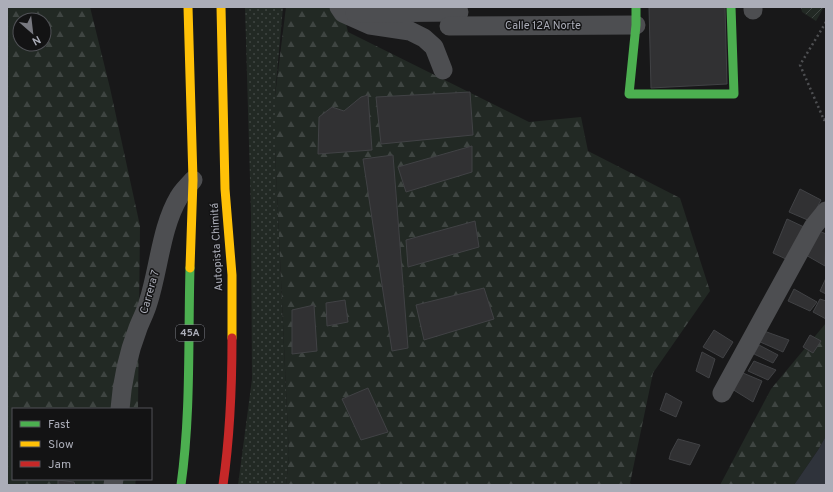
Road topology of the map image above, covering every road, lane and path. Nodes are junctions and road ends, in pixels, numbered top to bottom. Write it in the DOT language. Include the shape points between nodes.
graph roads {
  1 [pos="188,7"];
  2 [pos="221,7"];
  3 [pos="731,7"];
  4 [pos="341,10"];
  5 [pos="456,15"];
  6 [pos="636,16"];
  7 [pos="826,22"];
  8 [pos="434,47"];
  9 [pos="443,70"];
  10 [pos="826,118"];
  11 [pos="193,180"];
  12 [pos="826,211"];
  13 [pos="722,393"];
  14 [pos="120,408"];
  15 [pos="181,485"];
  16 [pos="223,485"];
  1 -- 11 [label="main road, Autopista Chimitá / 45A"];
  2 -- 16 [label="main road, Autopista Chimitá" via="225,189 232,275 232,377"];
  3 -- 6 [label="main road" via="734,94 629,94"];
  4 -- 5 [label="street, Calle 12A Norte"];
  4 -- 8 [label="street" via="370,25 410,31"];
  5 -- 6 [label="street, Calle 12A Norte"];
  5 -- 8 [label="street"];
  7 -- 10 [label="path" via="800,65 824,120"];
  8 -- 9 [label="street"];
  11 -- 14 [label="street, Carrera 7" via="179,195 166,227 148,303 130,356"];
  11 -- 15 [label="main road, Autopista Chimitá / 45A" via="189,365"];
  12 -- 13 [label="street" via="813,226"];
}
